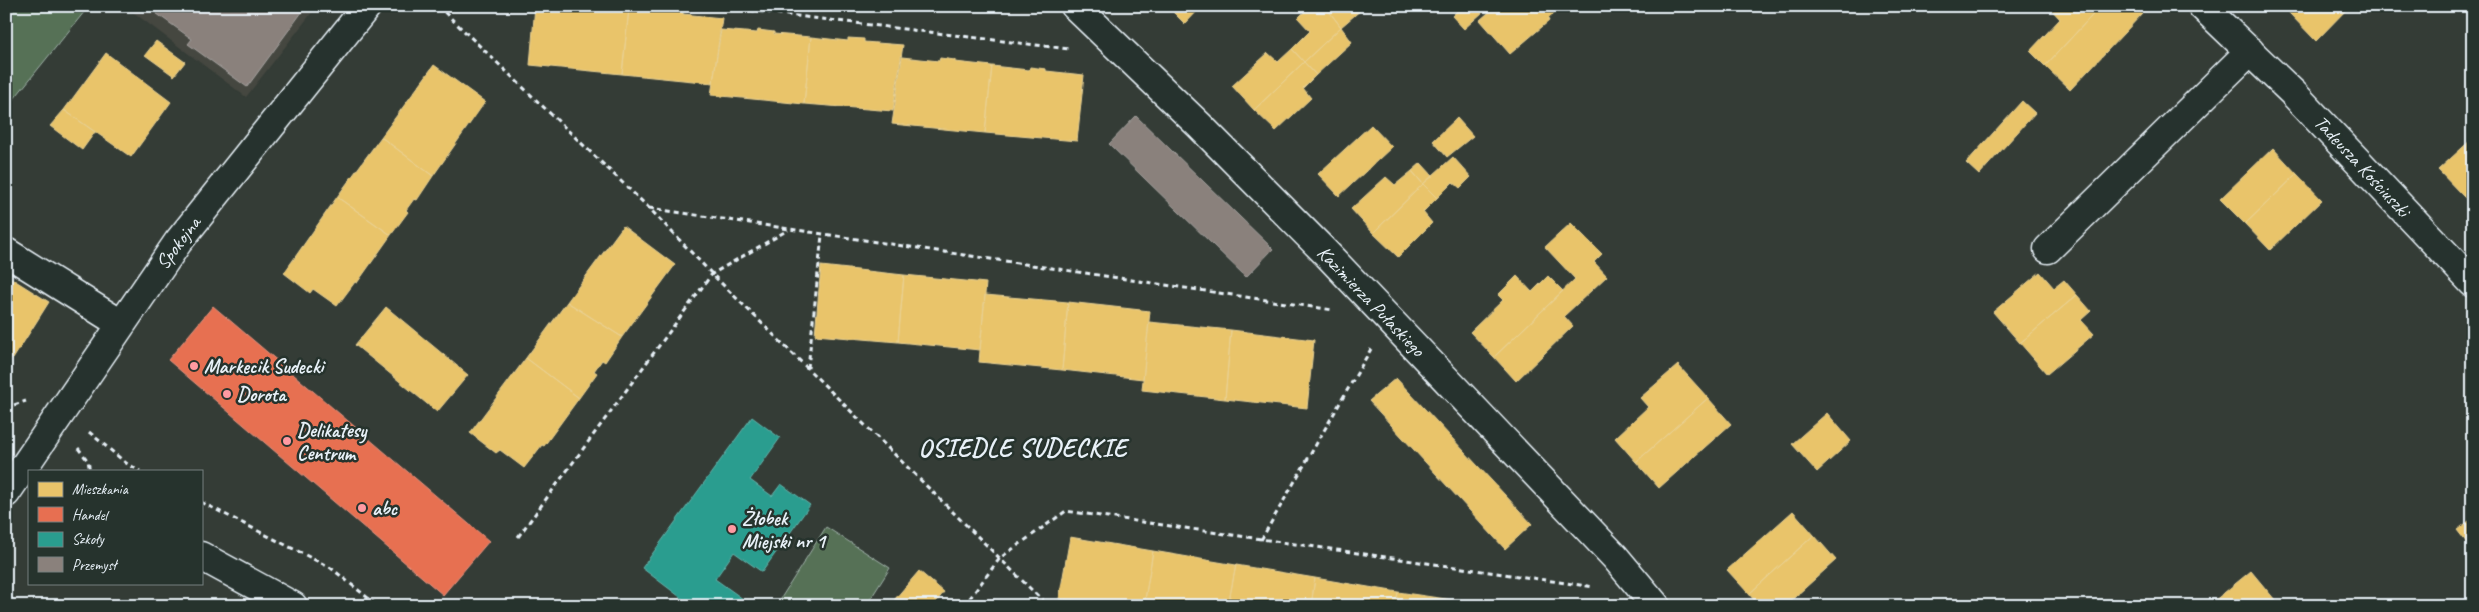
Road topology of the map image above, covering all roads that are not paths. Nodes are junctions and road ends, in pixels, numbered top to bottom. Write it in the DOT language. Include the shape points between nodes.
graph roads {
  1 [pos="367,6"];
  2 [pos="1075,6"];
  3 [pos="2202,6"];
  4 [pos="2250,51"];
  5 [pos="2048,249"];
  6 [pos="6,252"];
  7 [pos="2473,283"];
  8 [pos="121,324"];
  9 [pos="25,461"];
  10 [pos="6,492"];
  11 [pos="202,557"];
  12 [pos="293,606"];
  13 [pos="1656,606"];
  1 -- 8 [label="street, Spokojna" via="178,242"];
  2 -- 13 [label="street, Kazimierza Pułaskiego" via="1199,125 1388,318 1615,556"];
  3 -- 4 [label="street, Tadeusza Kościuszki"];
  4 -- 5 [label="street"];
  4 -- 7 [label="street, Tadeusza Kościuszki"];
  6 -- 8 [label="street"];
  8 -- 9 [label="street, Spokojna"];
  9 -- 10 [label="street, Spokojna"];
  11 -- 12 [label="street"];
}
